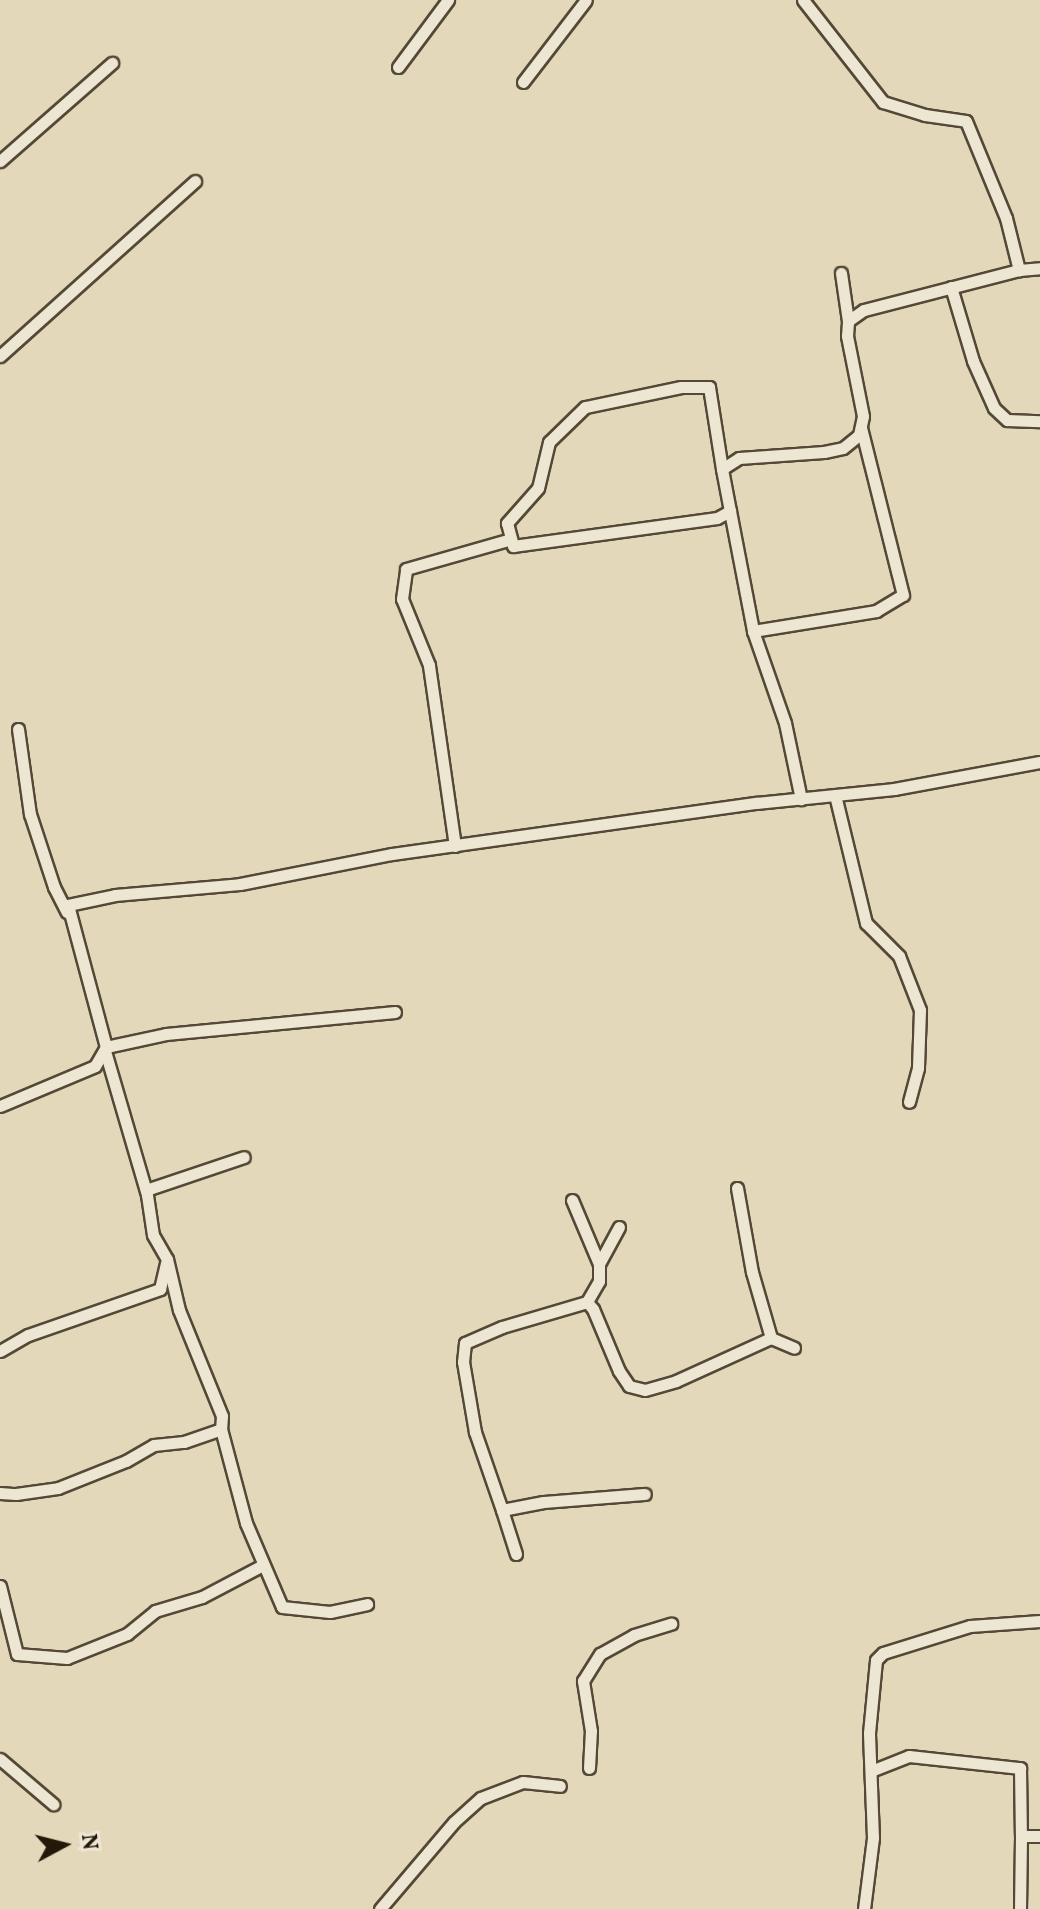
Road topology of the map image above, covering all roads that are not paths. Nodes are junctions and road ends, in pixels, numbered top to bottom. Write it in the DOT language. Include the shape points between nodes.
graph roads {
  1 [pos="448,0"];
  2 [pos="586,0"];
  3 [pos="803,0"];
  4 [pos="112,63"];
  5 [pos="398,67"];
  6 [pos="523,82"];
  7 [pos="0,161"];
  8 [pos="195,181"];
  9 [pos="1040,268"];
  10 [pos="1019,270"];
  11 [pos="841,273"];
  12 [pos="951,287"];
  13 [pos="848,321"];
  14 [pos="0,356"];
  15 [pos="1040,421"];
  16 [pos="860,427"];
  17 [pos="722,469"];
  18 [pos="730,511"];
  19 [pos="511,539"];
  20 [pos="753,631"];
  21 [pos="18,729"];
  22 [pos="1040,762"];
  23 [pos="835,795"];
  24 [pos="801,799"];
  25 [pos="455,846"];
  26 [pos="68,916"];
  27 [pos="395,1012"];
  28 [pos="106,1049"];
  29 [pos="909,1102"];
  30 [pos="0,1106"];
  31 [pos="244,1157"];
  32 [pos="737,1188"];
  33 [pos="146,1190"];
  34 [pos="572,1200"];
  35 [pos="619,1227"];
  36 [pos="167,1259"];
  37 [pos="599,1264"];
  38 [pos="587,1302"];
  39 [pos="771,1338"];
  40 [pos="794,1348"];
  41 [pos="0,1351"];
  42 [pos="221,1429"];
  43 [pos="0,1493"];
  44 [pos="645,1494"];
  45 [pos="502,1510"];
  46 [pos="516,1554"];
  47 [pos="263,1565"];
  48 [pos="0,1586"];
  49 [pos="367,1604"];
  50 [pos="1040,1621"];
  51 [pos="671,1624"];
  52 [pos="0,1759"];
  53 [pos="589,1768"];
  54 [pos="871,1771"];
  55 [pos="560,1786"];
  56 [pos="53,1804"];
  57 [pos="1021,1836"];
  58 [pos="1040,1836"];
  59 [pos="380,1909"];
  60 [pos="864,1909"];
  61 [pos="1020,1909"];
  1 -- 5 [label="street"];
  2 -- 6 [label="street"];
  3 -- 10 [label="street" via="883,102 966,121 997,192"];
  4 -- 7 [label="street"];
  8 -- 14 [label="street"];
  9 -- 10 [label="street"];
  10 -- 12 [label="street"];
  11 -- 13 [label="street"];
  12 -- 13 [label="street" via="864,310"];
  12 -- 15 [label="street" via="973,361 994,408 1007,420"];
  13 -- 16 [label="street" via="863,416"];
  16 -- 17 [label="street" via="859,435 843,448 739,458"];
  16 -- 20 [label="street" via="903,595 876,611"];
  17 -- 18 [label="street"];
  17 -- 19 [label="street" via="709,387 681,387 585,407 549,442 538,488 507,523"];
  18 -- 19 [label="street" via="717,518 513,546"];
  18 -- 20 [label="street"];
  19 -- 25 [label="street" via="406,569 402,599 429,665"];
  20 -- 24 [label="street" via="785,723"];
  21 -- 26 [label="street" via="30,814"];
  22 -- 23 [label="street"];
  23 -- 24 [label="street"];
  23 -- 29 [label="street" via="866,923 899,956 920,1010 918,1068"];
  24 -- 25 [label="street"];
  25 -- 26 [label="street" via="240,884 115,895 68,905"];
  26 -- 28 [label="street"];
  27 -- 28 [label="street" via="166,1034"];
  28 -- 30 [label="street" via="95,1066"];
  28 -- 33 [label="street"];
  31 -- 33 [label="street"];
  32 -- 39 [label="street"];
  33 -- 36 [label="street" via="153,1235"];
  34 -- 37 [label="street"];
  35 -- 37 [label="street"];
  36 -- 41 [label="street" via="160,1289 28,1335"];
  36 -- 42 [label="street" via="179,1310 222,1416"];
  37 -- 38 [label="street" via="599,1281"];
  38 -- 39 [label="street" via="629,1386 645,1390"];
  38 -- 45 [label="street" via="465,1343 463,1362 475,1432"];
  39 -- 40 [label="street"];
  42 -- 43 [label="street" via="184,1442 154,1445 58,1488"];
  42 -- 47 [label="street"];
  44 -- 45 [label="street"];
  45 -- 46 [label="street"];
  47 -- 48 [label="street" via="202,1597 155,1611 127,1634 67,1658 17,1654"];
  47 -- 49 [label="street" via="282,1607 330,1612"];
  50 -- 54 [label="street" via="978,1625 883,1653 876,1660 869,1703"];
  51 -- 53 [label="street" via="634,1635 600,1654 583,1681 591,1731"];
  52 -- 56 [label="street"];
  54 -- 57 [label="street" via="909,1756 1020,1768"];
  54 -- 60 [label="street" via="873,1838"];
  55 -- 59 [label="street" via="523,1782 481,1798"];
  57 -- 58 [label="street"];
  57 -- 61 [label="street"];
}
